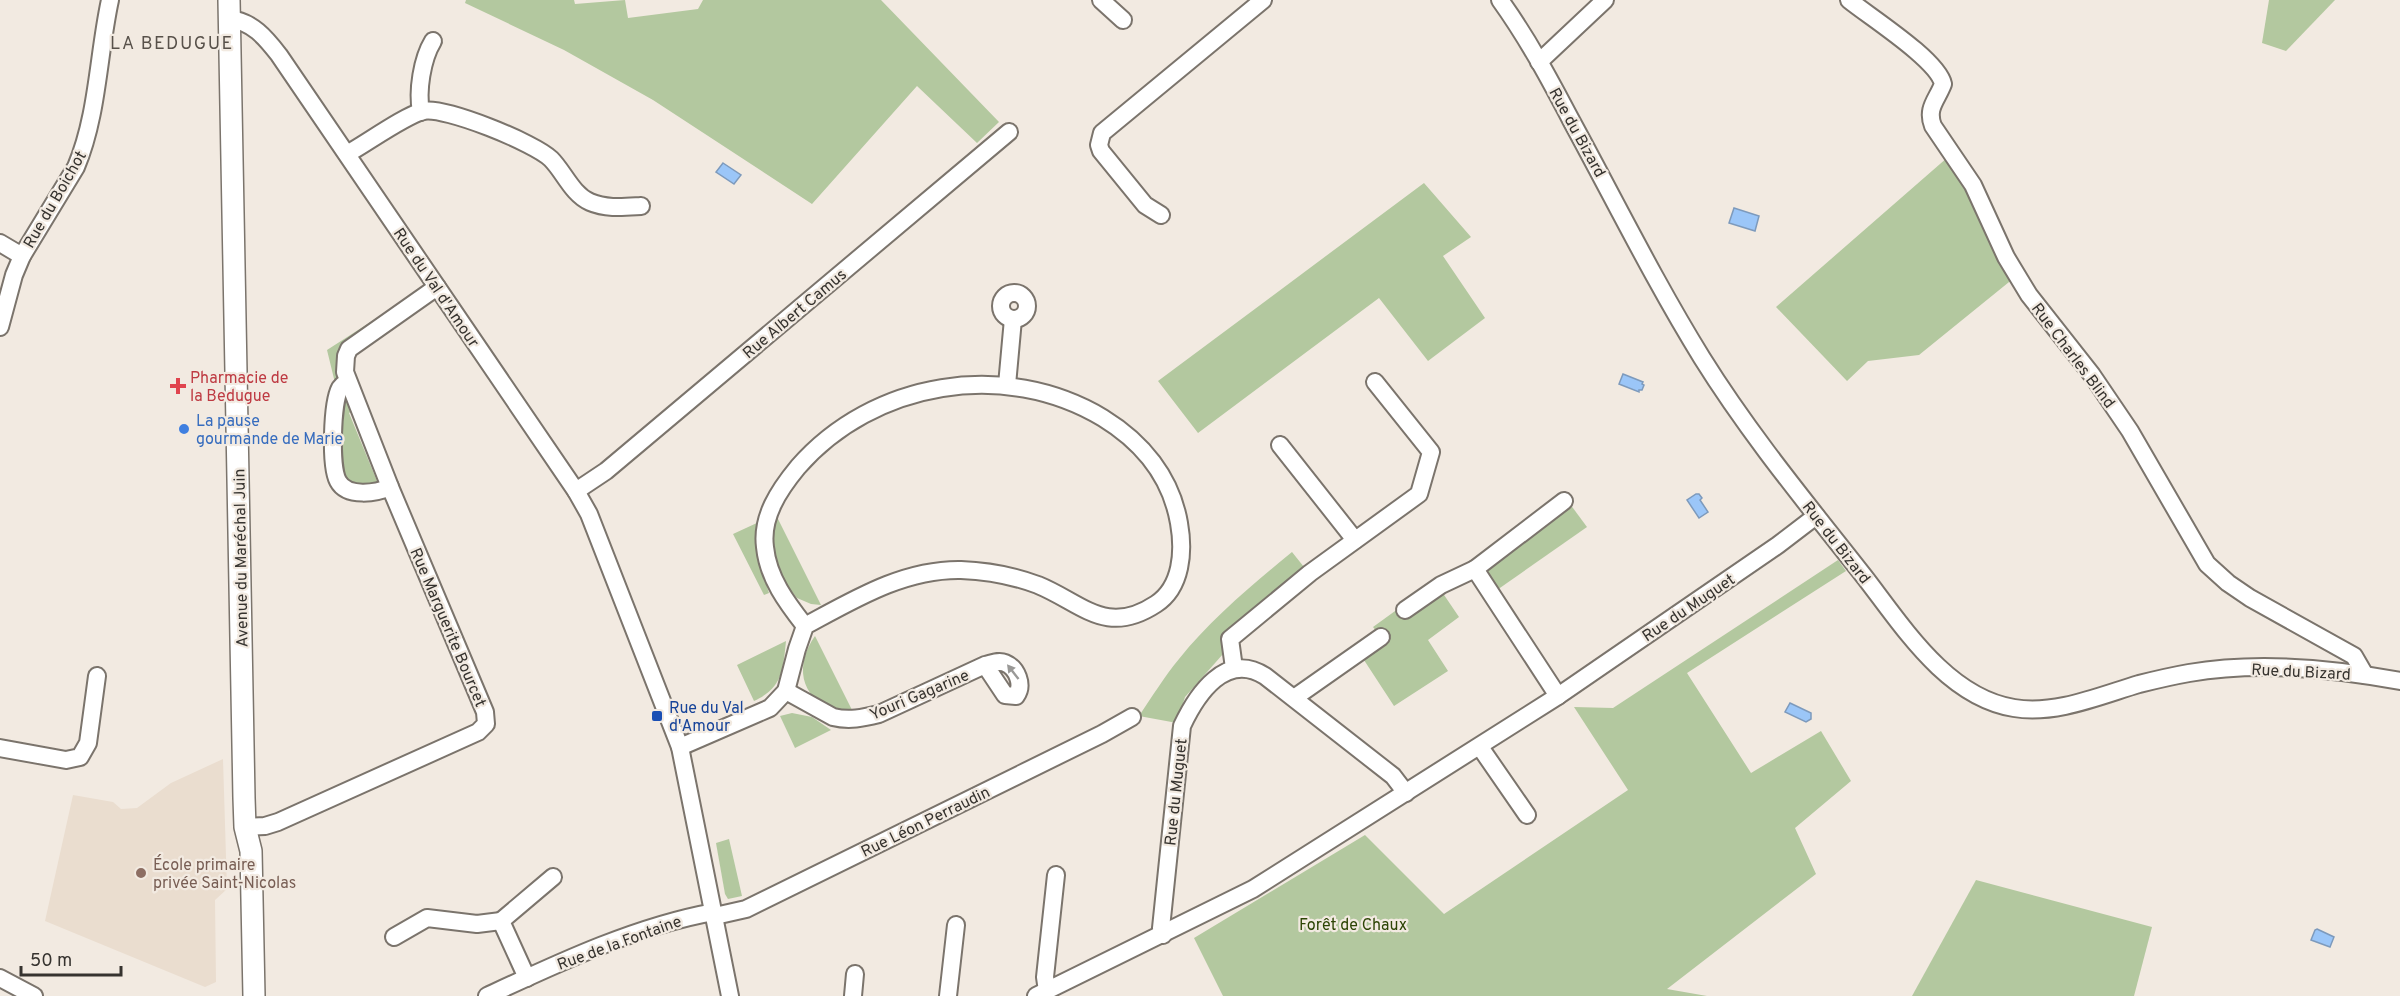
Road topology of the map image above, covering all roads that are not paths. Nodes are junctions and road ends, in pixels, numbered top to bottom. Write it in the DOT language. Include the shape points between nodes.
graph roads {
  1 [pos="110,0"];
  2 [pos="1101,0"];
  3 [pos="1263,0"];
  4 [pos="1500,0"];
  5 [pos="1605,0"];
  6 [pos="1849,0"];
  7 [pos="229,10"];
  8 [pos="1123,20"];
  9 [pos="433,42"];
  10 [pos="1539,62"];
  11 [pos="421,112"];
  12 [pos="1009,132"];
  13 [pos="347,154"];
  14 [pos="640,206"];
  15 [pos="1161,215"];
  16 [pos="0,243"];
  17 [pos="22,256"];
  18 [pos="437,287"];
  19 [pos="2,309"];
  20 [pos="1013,319"];
  21 [pos="0,327"];
  22 [pos="347,381"];
  23 [pos="1375,382"];
  24 [pos="1007,385"];
  25 [pos="1280,445"];
  26 [pos="390,487"];
  27 [pos="576,491"];
  28 [pos="1564,501"];
  29 [pos="1816,516"];
  30 [pos="1355,540"];
  31 [pos="1475,569"];
  32 [pos="1405,610"];
  33 [pos="806,626"];
  34 [pos="1381,637"];
  35 [pos="985,665"];
  36 [pos="1234,668"];
  37 [pos="2365,675"];
  38 [pos="97,676"];
  39 [pos="2400,681"];
  40 [pos="786,691"];
  41 [pos="1558,696"];
  42 [pos="1294,698"];
  43 [pos="1132,717"];
  44 [pos="680,747"];
  45 [pos="1480,747"];
  46 [pos="0,748"];
  47 [pos="1406,793"];
  48 [pos="1527,815"];
  49 [pos="245,827"];
  50 [pos="1056,875"];
  51 [pos="553,877"];
  52 [pos="714,914"];
  53 [pos="501,921"];
  54 [pos="956,925"];
  55 [pos="1163,935"];
  56 [pos="394,937"];
  57 [pos="855,974"];
  58 [pos="0,978"];
  59 [pos="527,978"];
  60 [pos="1042,993"];
  61 [pos="34,996"];
  62 [pos="243,996"];
  63 [pos="254,996"];
  64 [pos="488,996"];
  65 [pos="730,996"];
  66 [pos="853,996"];
  67 [pos="948,996"];
  1 -- 17 [label="street, Rue du Boichot" via="82,153"];
  2 -- 8 [label="street"];
  3 -- 15 [label="street" via="1102,133 1101,151 1144,205"];
  4 -- 10 [label="street, Rue du Bizard"];
  5 -- 10 [label="street"];
  6 -- 37 [label="street, Rue Charles Blind" via="1937,70 1943,84 1931,106 1933,126 1973,185 2006,257 2029,295 2130,431 2207,564 2250,598 2354,656"];
  7 -- 13 [label="street, Rue du Val d'Amour" via="268,41"];
  7 -- 49 [label="main road, Avenue du Maréchal Juin"];
  9 -- 11 [label="street" via="426,53"];
  10 -- 29 [label="street, Rue du Bizard" via="1702,358"];
  11 -- 13 [label="street"];
  11 -- 14 [label="street" via="454,114 539,150 590,202"];
  12 -- 27 [label="street, Rue Albert Camus" via="606,471"];
  13 -- 18 [label="street, Rue du Val d'Amour"];
  16 -- 17 [label="street, Rue du Boichot"];
  17 -- 19 [label="street, Rue du Boichot"];
  18 -- 22 [label="street, Rue Marguerite Bourcet" via="350,349 345,363"];
  18 -- 27 [label="street, Rue du Val d'Amour"];
  19 -- 21 [label="street, Rue du Boichot"];
  20 -- 24 [label="street"];
  22 -- 26 [label="street, Rue Marguerite Bourcet"];
  22 -- 26 [label="street, Rue Marguerite Bourcet" via="339,391 335,414 334,465 338,481 356,492 371,493"];
  23 -- 30 [label="street" via="1431,452 1419,494"];
  24 -- 33 [label="street" via="934,389 878,407 821,444 793,473 769,512 765,548 779,588"];
  24 -- 33 [label="street" via="1061,398 1095,413 1127,434 1154,464 1173,500 1180,530 1179,567 1167,595 1132,616 1107,617 1017,578 987,572 936,572 918,574 872,591"];
  25 -- 30 [label="street"];
  26 -- 49 [label="street, Rue Marguerite Bourcet" via="485,712 486,724 478,732 278,822"];
  27 -- 44 [label="street, Rue du Val d'Amour" via="589,514"];
  28 -- 31 [label="street"];
  29 -- 37 [label="street, Rue du Bizard" via="1930,657 1975,694 2014,709 2055,707 2141,684 2215,670 2299,668"];
  29 -- 41 [label="street, Rue du Muguet"];
  30 -- 36 [label="street" via="1230,639"];
  31 -- 32 [label="street" via="1441,585"];
  31 -- 41 [label="street"];
  33 -- 40 [label="street"];
  34 -- 42 [label="street"];
  35 -- 40 [label="street, Youri Gagarine" via="861,719 833,717"];
  36 -- 42 [label="street" via="1260,673"];
  36 -- 55 [label="street, Rue du Muguet" via="1215,680 1193,705 1182,726"];
  37 -- 39 [label="street, Rue du Bizard"];
  38 -- 46 [label="street" via="88,743 80,757 66,760"];
  40 -- 44 [label="street" via="770,708"];
  41 -- 45 [label="street, Rue du Muguet"];
  42 -- 47 [label="street" via="1393,776"];
  43 -- 52 [label="street, Rue Léon Perraudin" via="746,909"];
  44 -- 52 [label="street, Rue du Val d'Amour"];
  45 -- 47 [label="street, Rue du Muguet"];
  45 -- 48 [label="street"];
  47 -- 55 [label="street, Rue du Muguet" via="1253,890"];
  49 -- 62 [label="main road, Avenue du Maréchal Juin" via="240,851"];
  49 -- 63 [label="main road, Avenue du Maréchal Juin" via="251,851"];
  50 -- 60 [label="street, Rue du Muguet"];
  51 -- 53 [label="street"];
  52 -- 59 [label="street, Rue de la Fontaine" via="693,916 628,937"];
  52 -- 65 [label="street, Rue du Val d'Amour"];
  53 -- 56 [label="street" via="477,924 427,918"];
  53 -- 59 [label="street"];
  54 -- 67 [label="street"];
  55 -- 60 [label="street, Rue du Muguet"];
  57 -- 66 [label="street"];
  58 -- 61 [label="street"];
  59 -- 64 [label="street, Rue de la Fontaine"];
}
